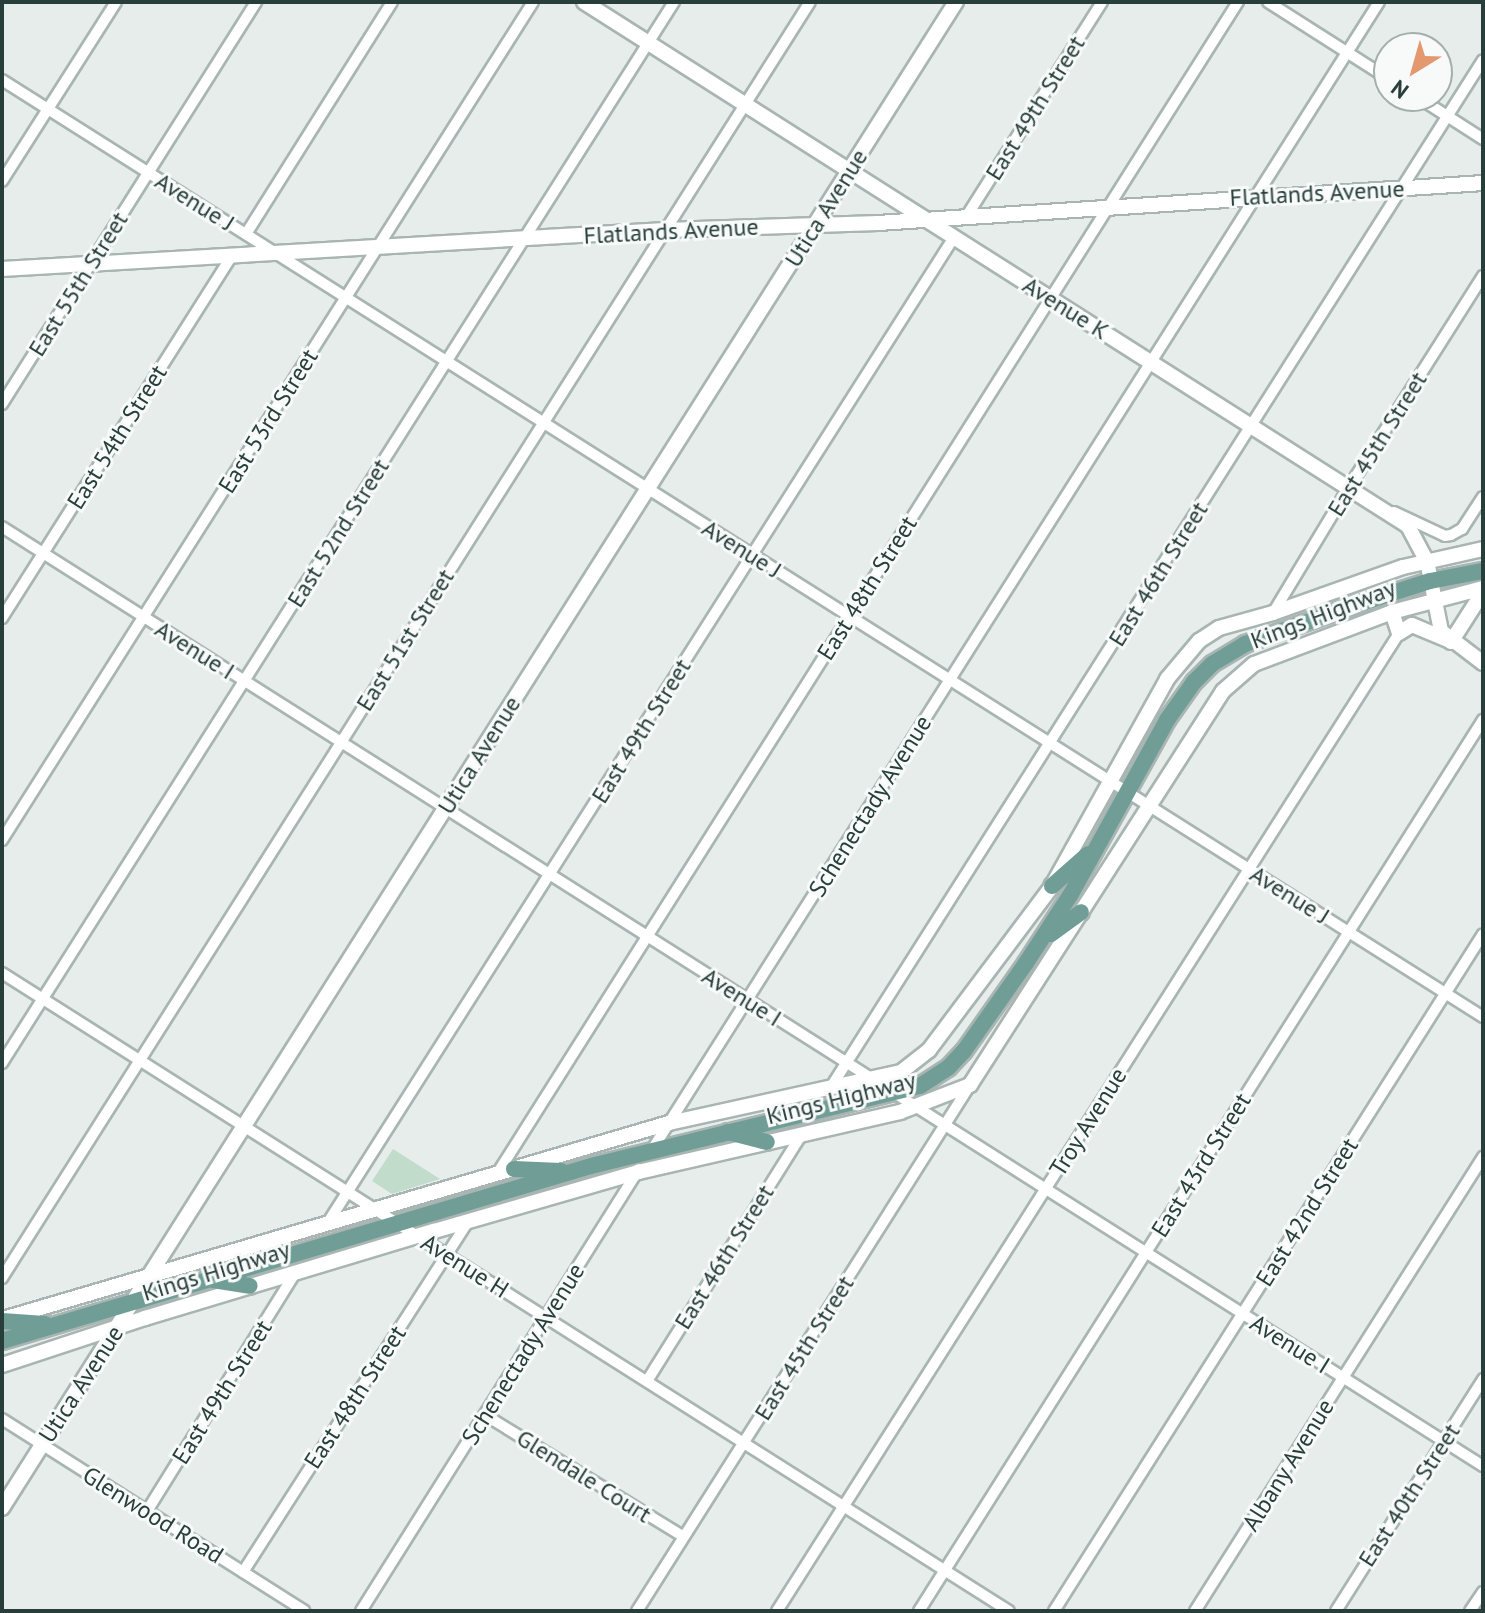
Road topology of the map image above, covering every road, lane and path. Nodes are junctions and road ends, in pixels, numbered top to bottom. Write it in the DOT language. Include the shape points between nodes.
graph roads {
  1 [pos="116,2"];
  2 [pos="256,2"];
  3 [pos="392,2"];
  4 [pos="533,2"];
  5 [pos="584,2"];
  6 [pos="674,2"];
  7 [pos="810,2"];
  8 [pos="956,2"];
  9 [pos="1102,2"];
  10 [pos="1238,2"];
  11 [pos="1268,2"];
  12 [pos="1379,2"];
  13 [pos="648,43"];
  14 [pos="1347,52"];
  15 [pos="1483,60"];
  16 [pos="1373,69"];
  17 [pos="2,80"];
  18 [pos="745,104"];
  19 [pos="48,109"];
  20 [pos="1442,112"];
  21 [pos="1448,116"];
  22 [pos="1483,139"];
  23 [pos="850,169"];
  24 [pos="148,172"];
  25 [pos="2,181"];
  26 [pos="1483,183"];
  27 [pos="1402,188"];
  28 [pos="1255,197"];
  29 [pos="1109,205"];
  30 [pos="968,214"];
  31 [pos="926,219"];
  32 [pos="816,223"];
  33 [pos="665,230"];
  34 [pos="246,234"];
  35 [pos="954,237"];
  36 [pos="523,239"];
  37 [pos="377,248"];
  38 [pos="278,254"];
  39 [pos="232,255"];
  40 [pos="90,265"];
  41 [pos="2,269"];
  42 [pos="1483,276"];
  43 [pos="346,297"];
  44 [pos="1050,298"];
  45 [pos="447,361"];
  46 [pos="1151,361"];
  47 [pos="2,404"];
  48 [pos="544,422"];
  49 [pos="1252,426"];
  50 [pos="1349,487"];
  51 [pos="648,488"];
  52 [pos="1483,497"];
  53 [pos="1383,509"];
  54 [pos="2,527"];
  55 [pos="1483,549"];
  56 [pos="43,553"];
  57 [pos="752,555"];
  58 [pos="1427,561"];
  59 [pos="1483,571"];
  60 [pos="1430,581"];
  61 [pos="1483,590"];
  62 [pos="1432,599"];
  63 [pos="1392,612"];
  64 [pos="1273,613"];
  65 [pos="849,616"];
  66 [pos="143,617"];
  67 [pos="2,618"];
  68 [pos="1399,633"];
  69 [pos="1451,642"];
  70 [pos="1483,663"];
  71 [pos="950,680"];
  72 [pos="244,681"];
  73 [pos="1483,720"];
  74 [pos="341,742"];
  75 [pos="1050,744"];
  76 [pos="1111,782"];
  77 [pos="1127,792"];
  78 [pos="1148,806"];
  79 [pos="445,808"];
  80 [pos="2,840"];
  81 [pos="1098,845"];
  82 [pos="1248,869"];
  83 [pos="550,874"];
  84 [pos="1052,886"];
  85 [pos="1081,912"];
  86 [pos="1348,932"];
  87 [pos="1483,934"];
  88 [pos="647,936"];
  89 [pos="1040,942"];
  90 [pos="2,973"];
  91 [pos="1445,994"];
  92 [pos="43,998"];
  93 [pos="747,1000"];
  94 [pos="1483,1017"];
  95 [pos="140,1060"];
  96 [pos="2,1063"];
  97 [pos="847,1063"];
  98 [pos="874,1080"];
  99 [pos="970,1085"];
  100 [pos="831,1087"];
  101 [pos="896,1094"];
  102 [pos="916,1107"];
  103 [pos="669,1123"];
  104 [pos="244,1126"];
  105 [pos="945,1126"];
  106 [pos="726,1131"];
  107 [pos="802,1134"];
  108 [pos="767,1142"];
  109 [pos="651,1151"];
  110 [pos="1483,1157"];
  111 [pos="514,1169"];
  112 [pos="574,1171"];
  113 [pos="638,1172"];
  114 [pos="497,1174"];
  115 [pos="1045,1189"];
  116 [pos="347,1192"];
  117 [pos="376,1210"];
  118 [pos="468,1221"];
  119 [pos="397,1223"];
  120 [pos="327,1224"];
  121 [pos="418,1236"];
  122 [pos="1146,1253"];
  123 [pos="446,1254"];
  124 [pos="296,1272"];
  125 [pos="150,1274"];
  126 [pos="2,1278"];
  127 [pos="208,1280"];
  128 [pos="250,1286"];
  129 [pos="133,1301"];
  130 [pos="1242,1314"];
  131 [pos="546,1317"];
  132 [pos="2,1320"];
  133 [pos="59,1324"];
  134 [pos="118,1327"];
  135 [pos="2,1341"];
  136 [pos="2,1365"];
  137 [pos="1343,1378"];
  138 [pos="1483,1379"];
  139 [pos="647,1381"];
  140 [pos="485,1415"];
  141 [pos="2,1419"];
  142 [pos="1444,1441"];
  143 [pos="743,1442"];
  144 [pos="42,1445"];
  145 [pos="1483,1466"];
  146 [pos="844,1507"];
  147 [pos="2,1508"];
  148 [pos="147,1511"];
  149 [pos="684,1537"];
  150 [pos="945,1570"];
  151 [pos="243,1572"];
  152 [pos="1483,1592"];
  153 [pos="304,1611"];
  154 [pos="361,1611"];
  155 [pos="637,1611"];
  156 [pos="777,1611"];
  157 [pos="919,1611"];
  158 [pos="1009,1611"];
  159 [pos="1054,1611"];
  160 [pos="1195,1611"];
  161 [pos="1336,1611"];
  162 [pos="1470,1611"];
  1 -- 19 [label="street"];
  2 -- 24 [label="street, East 55th Street"];
  3 -- 34 [label="street"];
  4 -- 37 [label="street, East 53rd Street"];
  5 -- 13 [label="street, Avenue K"];
  6 -- 13 [label="street, East 52nd Street"];
  7 -- 18 [label="street, East 51st Street"];
  8 -- 23 [label="street, Utica Avenue"];
  9 -- 30 [label="street, East 49th Street"];
  10 -- 29 [label="street, East 48th Street"];
  11 -- 14 [label="street"];
  12 -- 14 [label="street, Schenectady Avenue"];
  13 -- 18 [label="street, Avenue K"];
  13 -- 36 [label="street, East 52nd Street"];
  14 -- 16 [label="street"];
  14 -- 28 [label="street, Schenectady Avenue"];
  15 -- 21 [label="street, East 46th Street"];
  17 -- 19 [label="street, Avenue J"];
  18 -- 23 [label="street, Avenue K"];
  18 -- 33 [label="street, East 51st Street"];
  19 -- 24 [label="street, Avenue J"];
  19 -- 25 [label="street"];
  20 -- 21 [label="street"];
  21 -- 22 [label="street"];
  21 -- 27 [label="street, East 46th Street"];
  23 -- 31 [label="street, Avenue K"];
  23 -- 32 [label="street, Utica Avenue"];
  24 -- 34 [label="street, Avenue J"];
  24 -- 40 [label="street, East 55th Street"];
  26 -- 27 [label="street, Flatlands Avenue"];
  27 -- 28 [label="street, Flatlands Avenue"];
  27 -- 49 [label="street, East 46th Street"];
  28 -- 29 [label="street, Flatlands Avenue"];
  28 -- 46 [label="street, Schenectady Avenue"];
  29 -- 30 [label="street, Flatlands Avenue"];
  29 -- 44 [label="street, East 48th Street"];
  30 -- 31 [label="street, Flatlands Avenue"];
  31 -- 32 [label="street, Flatlands Avenue"];
  31 -- 35 [label="street, Avenue K"];
  32 -- 33 [label="street, Flatlands Avenue"];
  32 -- 51 [label="street, Utica Avenue"];
  33 -- 36 [label="street, Flatlands Avenue"];
  33 -- 48 [label="street, East 51st Street"];
  34 -- 38 [label="street, Avenue J"];
  35 -- 44 [label="street, Avenue K"];
  35 -- 57 [label="street, East 49th Street"];
  36 -- 37 [label="street, Flatlands Avenue"];
  36 -- 45 [label="street, East 52nd Street"];
  37 -- 38 [label="street, Flatlands Avenue"];
  37 -- 43 [label="street, East 53rd Street"];
  38 -- 39 [label="street, Flatlands Avenue"];
  38 -- 43 [label="street, Avenue J"];
  39 -- 40 [label="street, Flatlands Avenue"];
  39 -- 56 [label="street, East 54th Street"];
  40 -- 41 [label="street, Flatlands Avenue"];
  40 -- 47 [label="street, East 55th Street"];
  42 -- 50 [label="street, East 45th Street"];
  43 -- 45 [label="street, Avenue J"];
  43 -- 66 [label="street, East 53rd Street"];
  44 -- 46 [label="street, Avenue K"];
  44 -- 65 [label="street, East 48th Street"];
  45 -- 48 [label="street, Avenue J"];
  45 -- 72 [label="street, East 52nd Street"];
  46 -- 49 [label="street, Avenue K"];
  46 -- 71 [label="street, Schenectady Avenue"];
  48 -- 51 [label="street, Avenue J"];
  48 -- 74 [label="street, East 51st Street"];
  49 -- 50 [label="street, Avenue K"];
  49 -- 75 [label="street, East 46th Street"];
  50 -- 53 [label="street, Avenue K"];
  50 -- 64 [label="street, East 45th Street"];
  51 -- 57 [label="street, Avenue J"];
  51 -- 79 [label="street, Utica Avenue"];
  52 -- 53 [label="street" via="1462,529 1445,536 1412,517"];
  53 -- 58 [label="street, Avenue K" via="1408,526"];
  54 -- 56 [label="street, Avenue I"];
  55 -- 58 [label="street, Kings Highway"];
  56 -- 66 [label="street, Avenue I"];
  56 -- 67 [label="street, East 54th Street"];
  57 -- 65 [label="street, Avenue J"];
  57 -- 83 [label="street, East 49th Street"];
  58 -- 60 [label="street, Avenue K"];
  58 -- 64 [label="street, Kings Highway"];
  59 -- 60 [label="main road, Kings Highway"];
  60 -- 62 [label="street, Avenue K"];
  60 -- 77 [label="main road, Kings Highway" via="1227,653 1179,701"];
  61 -- 62 [label="street, Kings Highway"];
  61 -- 69 [label="street"];
  62 -- 63 [label="street, Kings Highway"];
  62 -- 69 [label="street, Avenue K" via="1441,631"];
  63 -- 68 [label="street"];
  63 -- 78 [label="street, Kings Highway" via="1254,664 1216,700"];
  64 -- 76 [label="street, Kings Highway" via="1219,628 1181,658"];
  65 -- 71 [label="street, Avenue J"];
  65 -- 88 [label="street, East 48th Street"];
  66 -- 72 [label="street, Avenue I"];
  66 -- 80 [label="street, East 53rd Street"];
  68 -- 69 [label="street" via="1412,625"];
  68 -- 82 [label="street, Troy Avenue"];
  69 -- 70 [label="street"];
  71 -- 75 [label="street, Avenue J"];
  71 -- 93 [label="street, Schenectady Avenue"];
  72 -- 74 [label="street, Avenue I"];
  72 -- 92 [label="street, East 52nd Street"];
  73 -- 86 [label="street, East 43rd Street"];
  74 -- 79 [label="street, Avenue I"];
  74 -- 95 [label="street, East 51st Street"];
  75 -- 76 [label="street, Avenue J"];
  75 -- 97 [label="street, East 46th Street"];
  76 -- 77 [label="street, Avenue J"];
  76 -- 84 [label="street, Kings Highway"];
  77 -- 78 [label="street, Avenue J"];
  77 -- 81 [label="main road, Kings Highway"];
  78 -- 82 [label="street, Avenue J"];
  78 -- 85 [label="street, Kings Highway"];
  79 -- 83 [label="street, Avenue I"];
  79 -- 104 [label="street, Utica Avenue"];
  81 -- 84 [label="main road"];
  81 -- 89 [label="main road, Kings Highway"];
  82 -- 86 [label="street, Avenue J"];
  82 -- 115 [label="street, Troy Avenue"];
  83 -- 88 [label="street, Avenue I"];
  83 -- 116 [label="street, East 49th Street"];
  84 -- 98 [label="street, Kings Highway" via="929,1050 901,1072"];
  85 -- 89 [label="main road"];
  85 -- 99 [label="street, Kings Highway"];
  86 -- 91 [label="street, Avenue J"];
  86 -- 122 [label="street, East 43rd Street"];
  87 -- 91 [label="street, East 42nd Street"];
  88 -- 93 [label="street, Avenue I"];
  88 -- 114 [label="street, East 48th Street"];
  89 -- 101 [label="main road, Kings Highway" via="948,1068"];
  90 -- 92 [label="street, Avenue H"];
  91 -- 94 [label="street, Avenue J"];
  91 -- 130 [label="street, East 42nd Street"];
  92 -- 95 [label="street, Avenue H"];
  92 -- 96 [label="street, East 52nd Street"];
  93 -- 97 [label="street, Avenue I"];
  93 -- 103 [label="street, Schenectady Avenue"];
  95 -- 104 [label="street, Avenue H"];
  95 -- 126 [label="street, East 51st Street"];
  97 -- 98 [label="street, Avenue I"];
  97 -- 100 [label="street, East 46th Street"];
  98 -- 100 [label="street, Kings Highway"];
  98 -- 101 [label="street, Avenue I"];
  99 -- 102 [label="street, Kings Highway"];
  99 -- 105 [label="street, East 45th Street"];
  100 -- 103 [label="street, Kings Highway"];
  101 -- 102 [label="street, Avenue I"];
  101 -- 106 [label="main road, Kings Highway"];
  102 -- 105 [label="street, Avenue I"];
  102 -- 107 [label="street, Kings Highway"];
  103 -- 109 [label="street, Schenectady Avenue"];
  103 -- 111 [label="street, Kings Highway"];
  104 -- 116 [label="street, Avenue H"];
  104 -- 125 [label="street, Utica Avenue"];
  105 -- 115 [label="street, Avenue I"];
  105 -- 143 [label="street, East 45th Street"];
  106 -- 108 [label="main road"];
  106 -- 109 [label="main road, Kings Highway"];
  107 -- 108 [label="street, Kings Highway"];
  107 -- 139 [label="street, East 46th Street"];
  108 -- 113 [label="street, Kings Highway"];
  109 -- 112 [label="main road, Kings Highway"];
  109 -- 113 [label="street, Schenectady Avenue"];
  110 -- 137 [label="street, Albany Avenue"];
  111 -- 112 [label="main road"];
  111 -- 114 [label="street, Kings Highway"];
  112 -- 119 [label="main road, Kings Highway"];
  113 -- 118 [label="street, Kings Highway"];
  113 -- 131 [label="street, Schenectady Avenue"];
  114 -- 117 [label="street, Kings Highway"];
  115 -- 122 [label="street, Avenue I"];
  115 -- 146 [label="street, Troy Avenue"];
  116 -- 117 [label="street, Avenue H"];
  116 -- 120 [label="street, East 49th Street"];
  117 -- 119 [label="street, Avenue H"];
  117 -- 120 [label="street, Kings Highway"];
  118 -- 121 [label="street, Kings Highway"];
  118 -- 123 [label="street, East 48th Street"];
  119 -- 121 [label="street, Avenue H"];
  119 -- 127 [label="main road, Kings Highway"];
  120 -- 125 [label="street, Kings Highway"];
  121 -- 123 [label="street, Avenue H"];
  121 -- 124 [label="street, Kings Highway"];
  122 -- 130 [label="street, Avenue I"];
  122 -- 150 [label="street, East 43rd Street"];
  123 -- 131 [label="street, Avenue H"];
  123 -- 151 [label="street, East 48th Street"];
  124 -- 128 [label="street, Kings Highway"];
  124 -- 148 [label="street, East 49th Street"];
  125 -- 129 [label="street, Utica Avenue"];
  125 -- 132 [label="street, Kings Highway"];
  127 -- 128 [label="main road"];
  127 -- 129 [label="main road, Kings Highway"];
  128 -- 134 [label="street, Kings Highway"];
  129 -- 133 [label="main road, Kings Highway"];
  129 -- 134 [label="street, Utica Avenue"];
  130 -- 137 [label="street, Avenue I"];
  130 -- 159 [label="street, East 42nd Street"];
  131 -- 139 [label="street, Avenue H"];
  131 -- 140 [label="street, Schenectady Avenue"];
  132 -- 133 [label="main road"];
  133 -- 135 [label="main road, Kings Highway"];
  134 -- 136 [label="street, Kings Highway"];
  134 -- 144 [label="street, Utica Avenue"];
  137 -- 142 [label="street, Avenue I"];
  137 -- 160 [label="street, Albany Avenue"];
  138 -- 142 [label="street, East 40th Street"];
  139 -- 143 [label="street, Avenue H"];
  140 -- 149 [label="street, Glendale Court"];
  140 -- 154 [label="street, Schenectady Avenue"];
  141 -- 144 [label="street, Glenwood Road"];
  142 -- 145 [label="street, Avenue I"];
  142 -- 161 [label="street, East 40th Street"];
  143 -- 146 [label="street, Avenue H"];
  143 -- 149 [label="street, East 45th Street"];
  144 -- 147 [label="street, Utica Avenue"];
  144 -- 148 [label="street, Glenwood Road"];
  146 -- 150 [label="street, Avenue H"];
  146 -- 156 [label="street, Troy Avenue"];
  148 -- 151 [label="street, Glenwood Road"];
  149 -- 155 [label="street, East 45th Street"];
  150 -- 157 [label="street, East 43rd Street"];
  150 -- 158 [label="street, Avenue H"];
  151 -- 153 [label="street, Glenwood Road"];
  152 -- 162 [label="street"];
}
